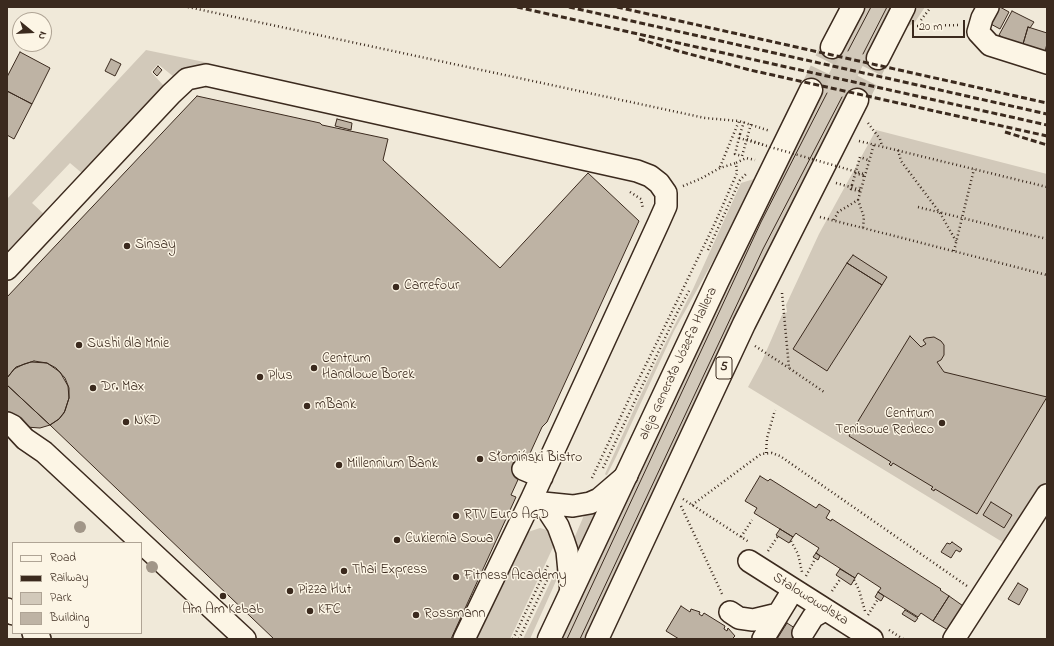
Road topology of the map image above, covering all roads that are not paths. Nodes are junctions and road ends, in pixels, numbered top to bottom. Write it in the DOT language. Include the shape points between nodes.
graph roads {
  1 [pos="853,7"];
  2 [pos="904,7"];
  3 [pos="984,16"];
  4 [pos="832,47"];
  5 [pos="878,58"];
  6 [pos="1047,63"];
  7 [pos="811,90"];
  8 [pos="860,109"];
  9 [pos="7,269"];
  10 [pos="7,423"];
  11 [pos="523,469"];
  12 [pos="628,474"];
  13 [pos="542,477"];
  14 [pos="1047,495"];
  15 [pos="538,500"];
  16 [pos="141,542"];
  17 [pos="142,543"];
  18 [pos="758,557"];
  19 [pos="800,581"];
  20 [pos="571,592"];
  21 [pos="828,601"];
  22 [pos="730,612"];
  23 [pos="778,614"];
  24 [pos="803,633"];
  25 [pos="601,637"];
  26 [pos="245,639"];
  27 [pos="464,639"];
  28 [pos="549,639"];
  29 [pos="762,639"];
  30 [pos="872,639"];
  31 [pos="954,639"];
  1 -- 4 [label="main road"];
  2 -- 5 [label="main road"];
  3 -- 6 [label="street" via="978,32 990,45"];
  7 -- 12 [label="main road, aleja Generała Józefa Hallera" via="731,252"];
  8 -- 25 [label="main road, 5" via="742,329"];
  9 -- 13 [label="street" via="171,94 187,80 206,75 650,176 666,193 666,206"];
  10 -- 16 [label="street" via="44,452"];
  11 -- 13 [label="street"];
  12 -- 15 [label="street" via="599,499 590,503 573,506"];
  12 -- 20 [label="main road, aleja Generała Józefa Hallera"];
  13 -- 15 [label="street"];
  14 -- 31 [label="street"];
  15 -- 20 [label="street" via="558,526 564,542"];
  15 -- 27 [label="street"];
  17 -- 26 [label="street"];
  18 -- 19 [label="street, Stalowowolska"];
  19 -- 21 [label="street, Stalowowolska"];
  19 -- 23 [label="street"];
  20 -- 28 [label="main road, aleja Generała Józefa Hallera"];
  21 -- 24 [label="street"];
  21 -- 30 [label="street, Stalowowolska"];
  22 -- 23 [label="street" via="738,618 753,620"];
  23 -- 29 [label="street"];
}
